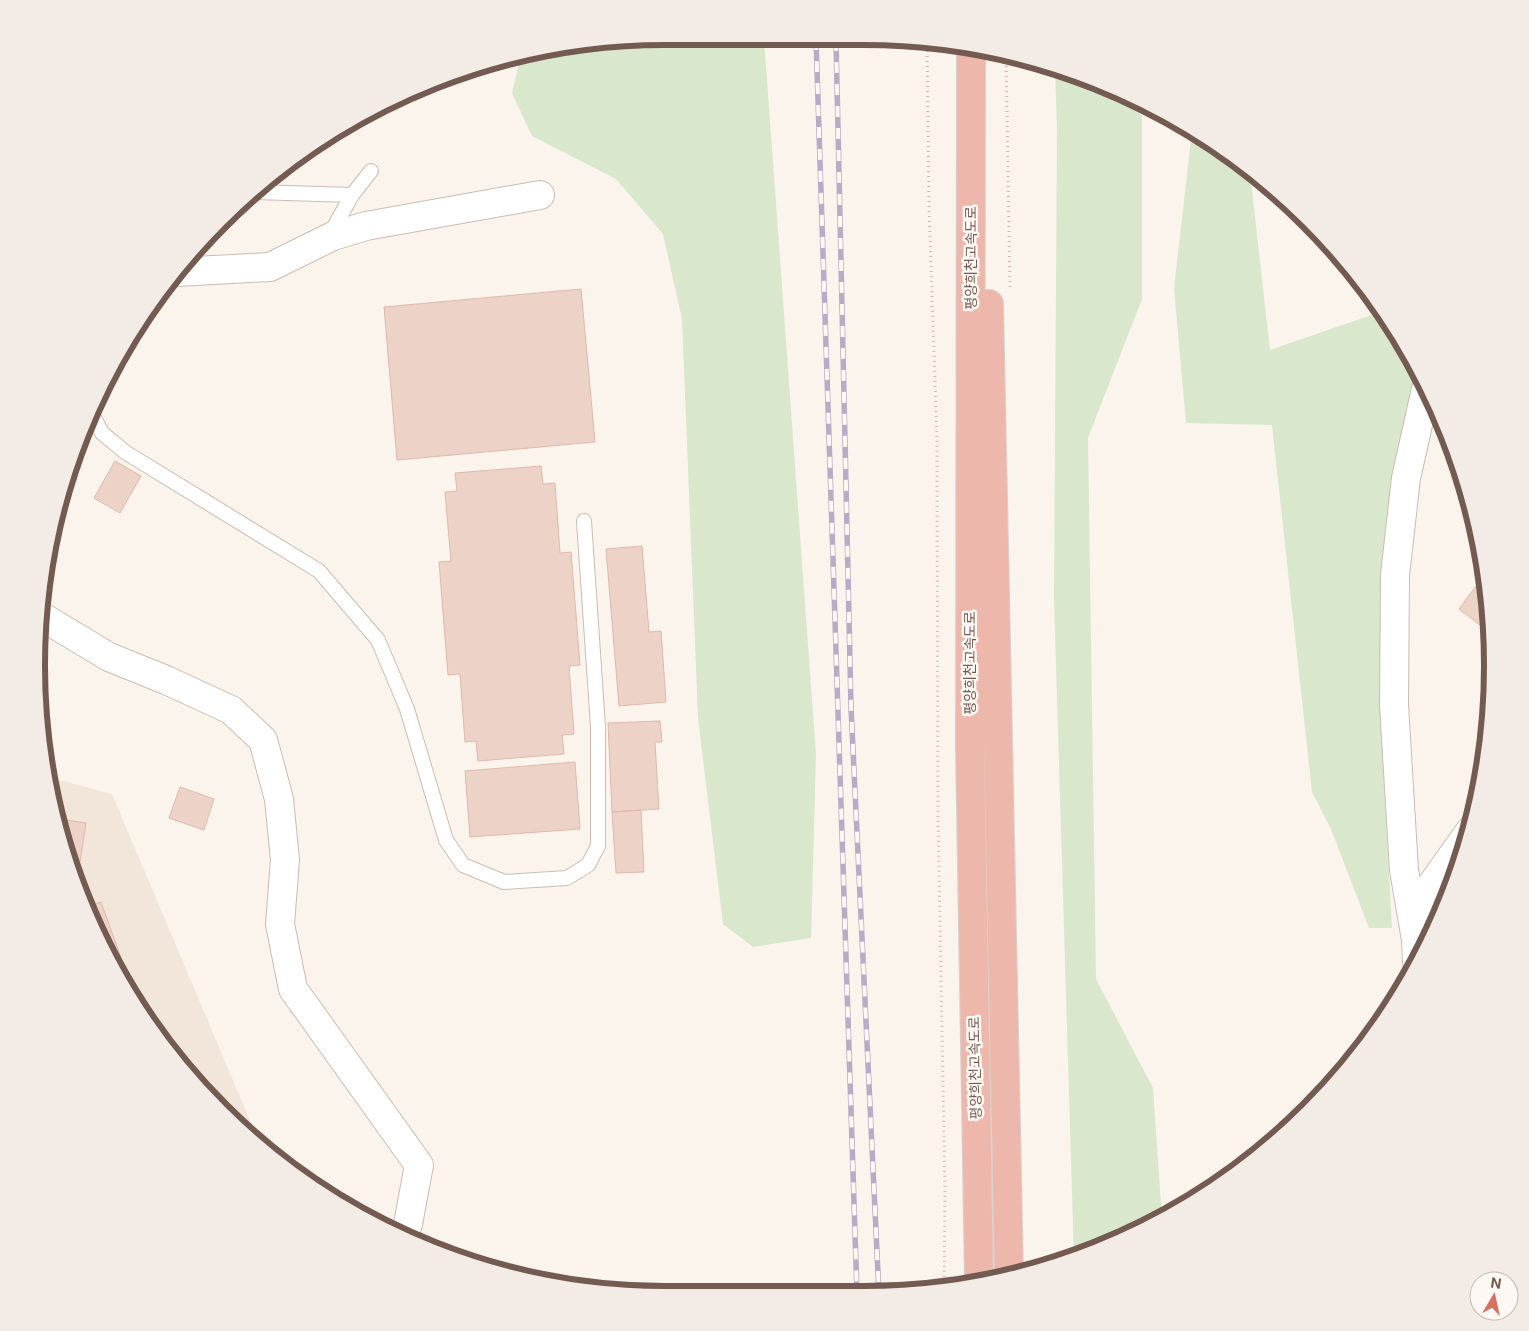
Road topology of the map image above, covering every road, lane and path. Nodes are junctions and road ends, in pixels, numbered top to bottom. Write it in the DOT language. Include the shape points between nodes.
graph roads {
  1 [pos="927,48"];
  2 [pos="971,55"];
  3 [pos="988,58"];
  4 [pos="371,171"];
  5 [pos="264,192"];
  6 [pos="352,194"];
  7 [pos="540,196"];
  8 [pos="328,239"];
  9 [pos="186,271"];
  10 [pos="1424,399"];
  11 [pos="95,420"];
  12 [pos="584,521"];
  13 [pos="47,619"];
  14 [pos="1455,852"];
  15 [pos="1417,945"];
  16 [pos="1416,948"];
  17 [pos="406,1229"];
  18 [pos="1009,1268"];
  19 [pos="979,1275"];
  20 [pos="944,1281"];
  1 -- 20 [label="path" via="937,439"];
  2 -- 19 [label="highway, 평양희천고속도로" via="970,749"];
  3 -- 18 [label="highway, 평양희천고속도로" via="988,292"];
  4 -- 6 [label="lane"];
  5 -- 6 [label="lane"];
  6 -- 8 [label="lane"];
  7 -- 8 [label="street" via="366,226"];
  8 -- 9 [label="street" via="270,267"];
  10 -- 16 [label="street" via="1406,478 1395,576 1395,714 1404,870"];
  11 -- 12 [label="lane" via="102,433 124,452 319,571 378,640 407,709 446,840 463,866 504,882 567,878 588,865 598,846 598,727"];
  13 -- 17 [label="street" via="109,657 231,710 263,740 279,799 285,860 280,924 293,989 419,1166"];
  14 -- 15 [label="street" via="1430,887"];
}
